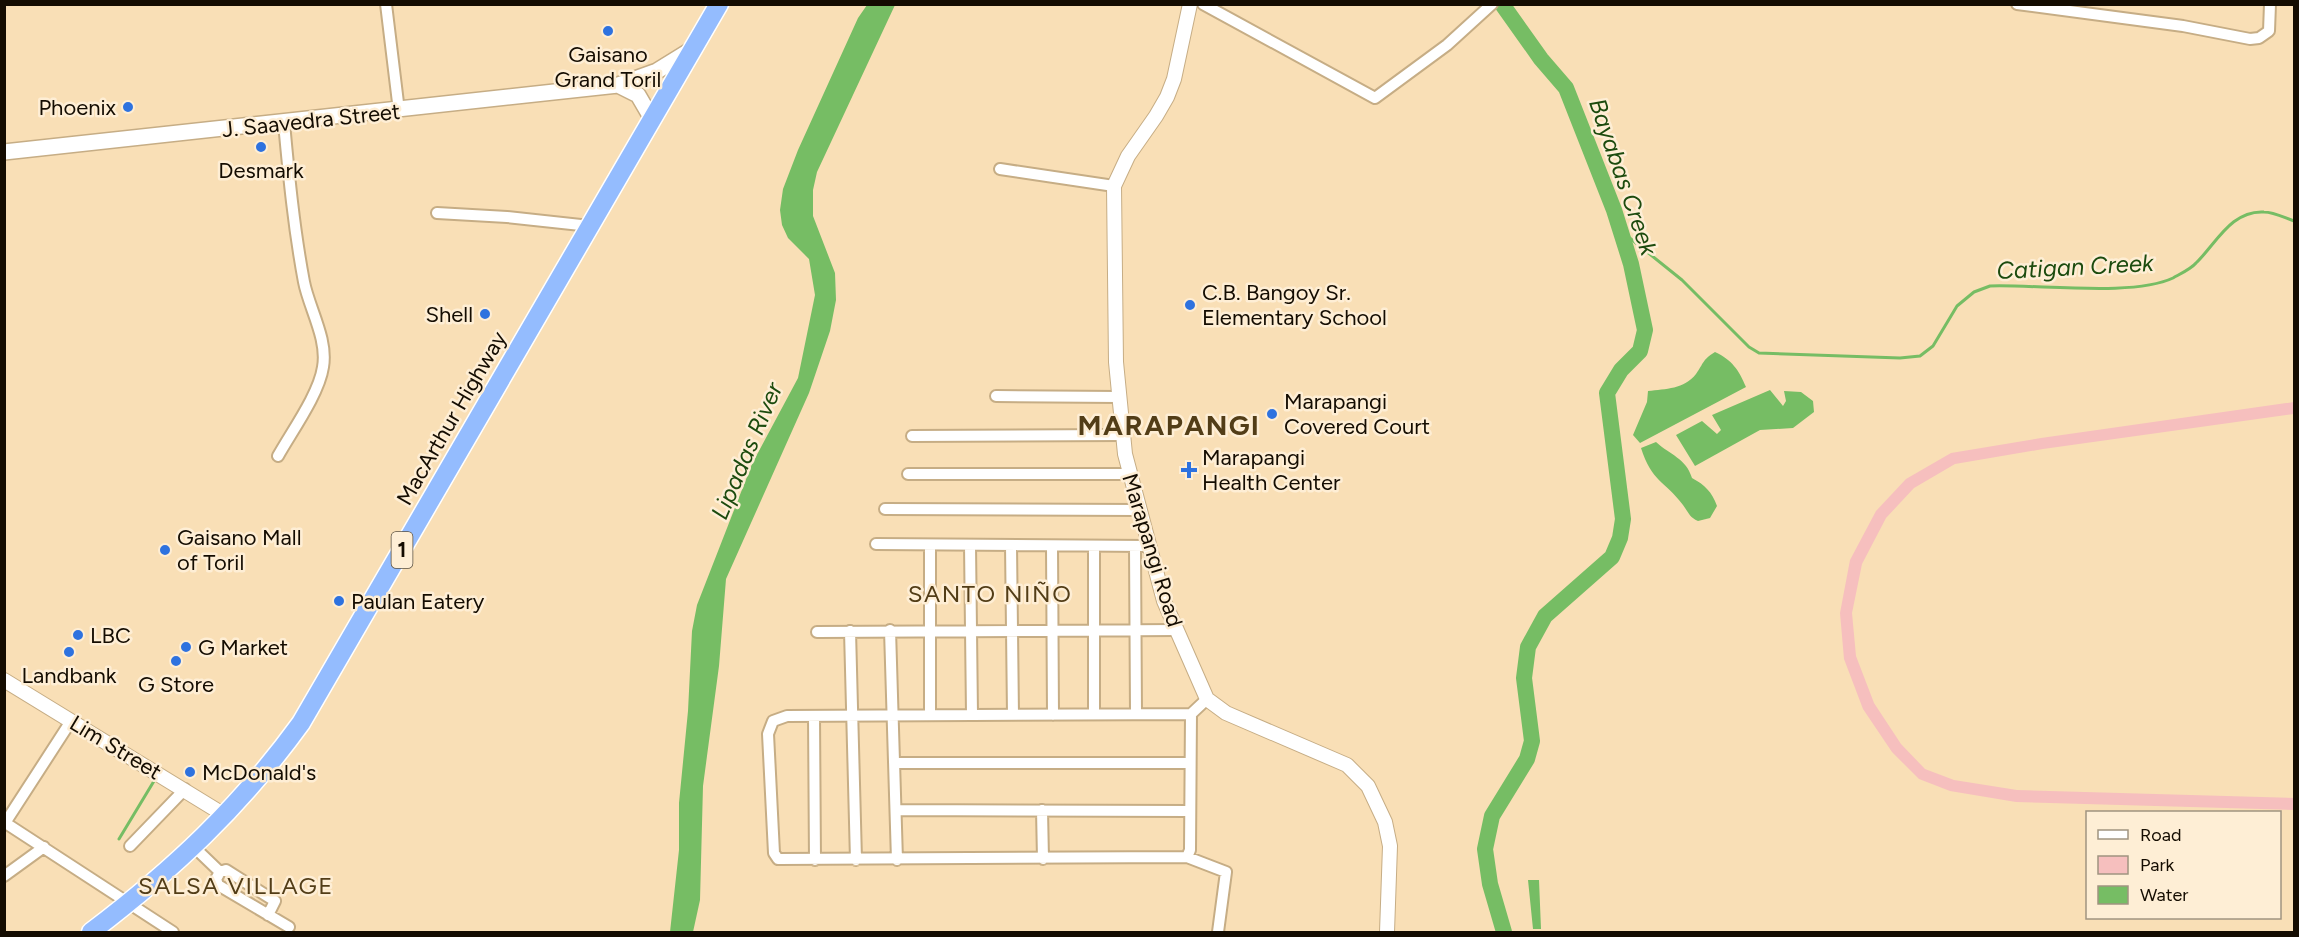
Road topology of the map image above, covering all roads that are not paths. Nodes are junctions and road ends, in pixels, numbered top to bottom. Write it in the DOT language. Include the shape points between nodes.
graph roads {
  1 [pos="386,4"];
  2 [pos="718,4"];
  3 [pos="1190,4"];
  4 [pos="1203,4"];
  5 [pos="1492,4"];
  6 [pos="2017,4"];
  7 [pos="2270,4"];
  8 [pos="693,49"];
  9 [pos="618,85"];
  10 [pos="399,111"];
  11 [pos="652,119"];
  12 [pos="284,123"];
  13 [pos="4,152"];
  14 [pos="1000,169"];
  15 [pos="1114,186"];
  16 [pos="437,213"];
  17 [pos="590,226"];
  18 [pos="996,396"];
  19 [pos="1118,397"];
  20 [pos="1122,435"];
  21 [pos="912,436"];
  22 [pos="278,456"];
  23 [pos="908,474"];
  24 [pos="1130,474"];
  25 [pos="885,509"];
  26 [pos="1139,510"];
  27 [pos="876,544"];
  28 [pos="930,544"];
  29 [pos="970,545"];
  30 [pos="1011,545"];
  31 [pos="1052,546"];
  32 [pos="1094,546"];
  33 [pos="1141,546"];
  34 [pos="890,630"];
  35 [pos="930,630"];
  36 [pos="971,630"];
  37 [pos="1012,630"];
  38 [pos="1052,630"];
  39 [pos="1094,630"];
  40 [pos="1136,630"];
  41 [pos="1176,630"];
  42 [pos="850,631"];
  43 [pos="816,632"];
  44 [pos="4,680"];
  45 [pos="1207,699"];
  46 [pos="1095,714"];
  47 [pos="1136,714"];
  48 [pos="1191,714"];
  49 [pos="972,715"];
  50 [pos="1013,715"];
  51 [pos="1053,715"];
  52 [pos="814,716"];
  53 [pos="853,716"];
  54 [pos="893,716"];
  55 [pos="930,716"];
  56 [pos="71,721"];
  57 [pos="894,763"];
  58 [pos="1190,763"];
  59 [pos="185,789"];
  60 [pos="896,810"];
  61 [pos="1042,810"];
  62 [pos="1190,811"];
  63 [pos="226,816"];
  64 [pos="5,822"];
  65 [pos="130,846"];
  66 [pos="44,847"];
  67 [pos="194,847"];
  68 [pos="1187,857"];
  69 [pos="815,860"];
  70 [pos="856,860"];
  71 [pos="897,860"];
  72 [pos="1043,860"];
  73 [pos="220,872"];
  74 [pos="4,876"];
  75 [pos="130,902"];
  76 [pos="268,915"];
  77 [pos="289,927"];
  78 [pos="92,933"];
  79 [pos="173,933"];
  80 [pos="1218,933"];
  81 [pos="1387,933"];
  1 -- 10 [label="street"];
  2 -- 8 [label="highway, MacArthur Highway / 1"];
  3 -- 15 [label="street, Marapangi Road" via="1167,97 1128,156"];
  4 -- 5 [label="street" via="1375,98 1447,45"];
  6 -- 7 [label="street" via="2250,39 2269,31"];
  8 -- 9 [label="main road, J. Saavedra Street" via="657,71"];
  8 -- 11 [label="highway, MacArthur Highway / 1"];
  9 -- 10 [label="main road, J. Saavedra Street"];
  9 -- 11 [label="main road" via="638,94"];
  10 -- 12 [label="main road, J. Saavedra Street"];
  11 -- 17 [label="highway, MacArthur Highway / 1"];
  12 -- 13 [label="main road, J. Saavedra Street"];
  12 -- 22 [label="street" via="293,217 324,366"];
  14 -- 15 [label="street"];
  15 -- 19 [label="street, Marapangi Road"];
  16 -- 17 [label="street"];
  17 -- 63 [label="highway, MacArthur Highway / 1" via="315,702 271,765"];
  18 -- 19 [label="street"];
  19 -- 20 [label="street, Marapangi Road"];
  20 -- 21 [label="street"];
  20 -- 24 [label="street, Marapangi Road"];
  23 -- 24 [label="street"];
  24 -- 26 [label="street, Marapangi Road"];
  25 -- 26 [label="street"];
  26 -- 33 [label="street, Marapangi Road"];
  27 -- 28 [label="street"];
  28 -- 29 [label="street"];
  28 -- 35 [label="street"];
  29 -- 30 [label="street"];
  29 -- 36 [label="street"];
  30 -- 31 [label="street"];
  30 -- 37 [label="street"];
  31 -- 32 [label="street"];
  31 -- 38 [label="street"];
  32 -- 33 [label="street"];
  32 -- 39 [label="street"];
  33 -- 40 [label="street"];
  33 -- 41 [label="street, Marapangi Road"];
  34 -- 35 [label="street"];
  34 -- 42 [label="street"];
  34 -- 54 [label="street"];
  35 -- 36 [label="street"];
  35 -- 55 [label="street"];
  36 -- 37 [label="street"];
  36 -- 49 [label="street"];
  37 -- 38 [label="street"];
  37 -- 50 [label="street"];
  38 -- 39 [label="street"];
  38 -- 51 [label="street"];
  39 -- 40 [label="street"];
  39 -- 46 [label="street"];
  40 -- 41 [label="street"];
  40 -- 47 [label="street"];
  41 -- 45 [label="street, Marapangi Road"];
  42 -- 43 [label="street"];
  42 -- 53 [label="street"];
  44 -- 56 [label="street, Lim Street"];
  45 -- 48 [label="street"];
  45 -- 81 [label="street" via="1226,713 1347,765 1368,786 1385,822 1390,846"];
  46 -- 47 [label="street"];
  46 -- 51 [label="street"];
  47 -- 48 [label="street"];
  48 -- 58 [label="street"];
  49 -- 50 [label="street"];
  49 -- 55 [label="street"];
  50 -- 51 [label="street"];
  52 -- 53 [label="street"];
  52 -- 69 [label="street"];
  52 -- 69 [label="street" via="779,717 768,734 776,857"];
  53 -- 54 [label="street"];
  53 -- 70 [label="street"];
  54 -- 55 [label="street"];
  54 -- 57 [label="street"];
  56 -- 59 [label="street, Lim Street"];
  56 -- 64 [label="street"];
  57 -- 58 [label="street"];
  57 -- 60 [label="street"];
  58 -- 62 [label="street"];
  59 -- 63 [label="street, Lim Street"];
  59 -- 65 [label="street"];
  60 -- 61 [label="street"];
  60 -- 71 [label="street"];
  61 -- 62 [label="street"];
  61 -- 72 [label="street"];
  62 -- 68 [label="street"];
  63 -- 67 [label="highway, MacArthur Highway / 1"];
  64 -- 66 [label="street"];
  66 -- 74 [label="street"];
  66 -- 75 [label="street"];
  67 -- 73 [label="street"];
  67 -- 75 [label="highway, MacArthur Highway / 1"];
  68 -- 72 [label="street"];
  68 -- 80 [label="street" via="1226,872"];
  69 -- 70 [label="street"];
  70 -- 71 [label="street"];
  71 -- 72 [label="street"];
  73 -- 76 [label="street" via="218,885"];
  73 -- 76 [label="street" via="226,870 274,902"];
  75 -- 78 [label="highway, MacArthur Highway / 1"];
  75 -- 79 [label="street"];
  76 -- 77 [label="street"];
}
